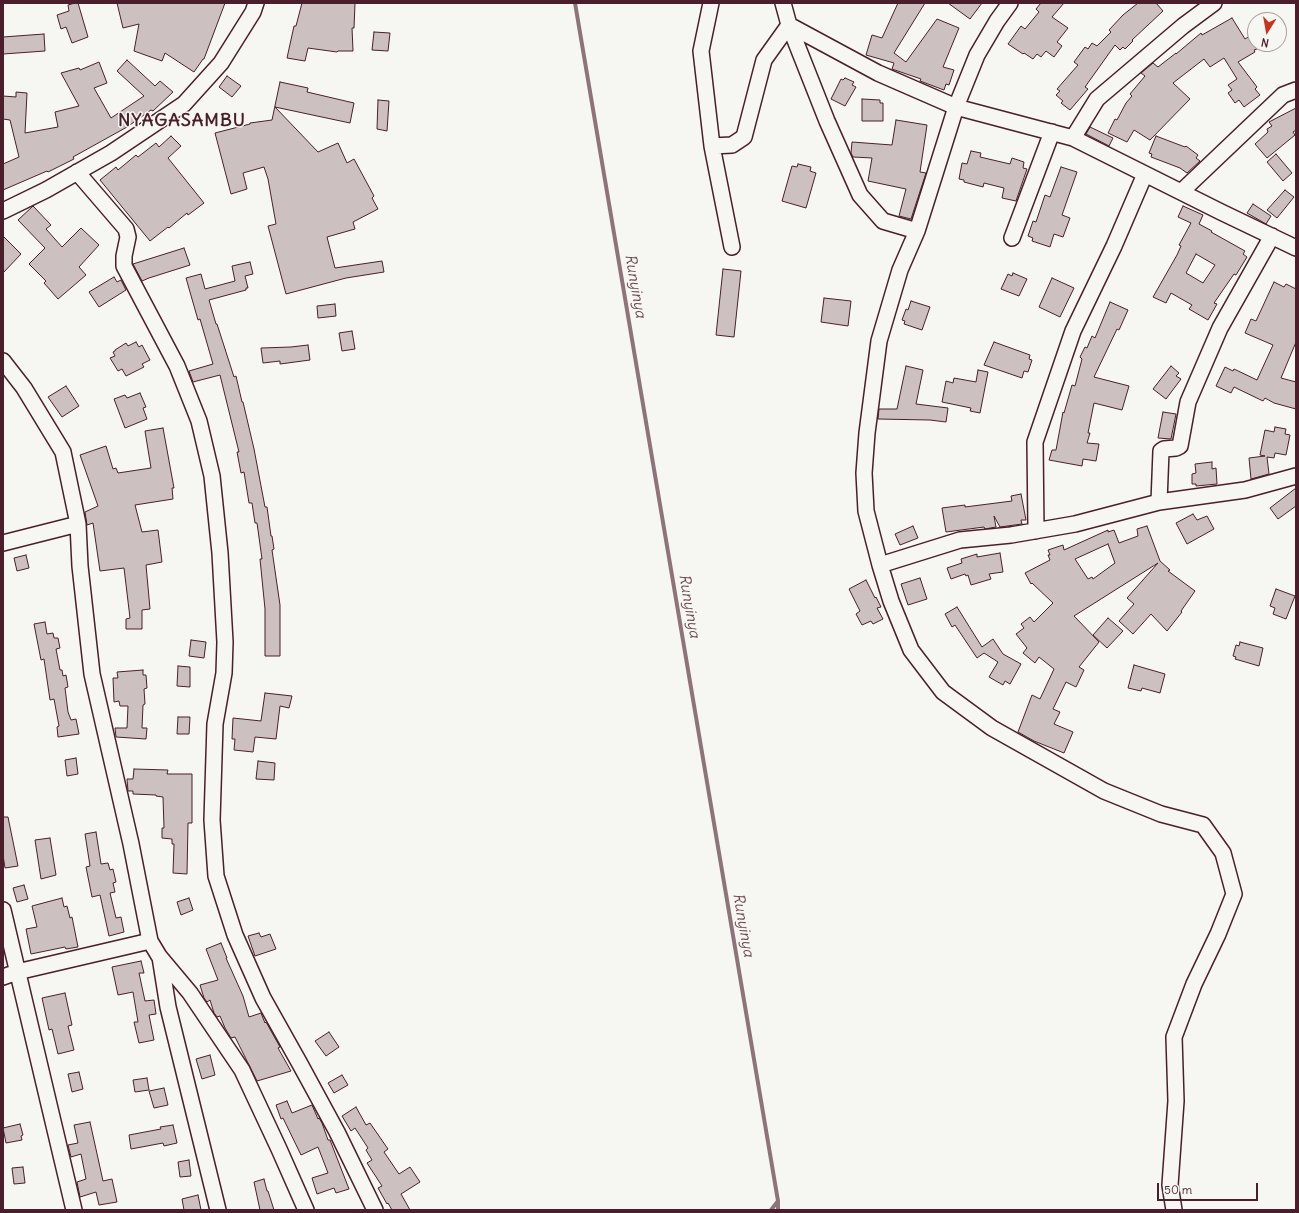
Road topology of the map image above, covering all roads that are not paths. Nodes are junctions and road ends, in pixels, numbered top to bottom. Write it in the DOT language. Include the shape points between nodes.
graph roads {
  1 [pos="256,3"];
  2 [pos="711,3"];
  3 [pos="783,3"];
  4 [pos="1010,3"];
  5 [pos="1214,3"];
  6 [pos="789,25"];
  7 [pos="1296,90"];
  8 [pos="956,107"];
  9 [pos="1052,132"];
  10 [pos="1073,138"];
  11 [pos="712,146"];
  12 [pos="78,172"];
  13 [pos="1146,174"];
  14 [pos="1181,192"];
  15 [pos="3,211"];
  16 [pos="917,231"];
  17 [pos="1272,236"];
  18 [pos="1012,238"];
  19 [pos="732,247"];
  20 [pos="1296,248"];
  21 [pos="3,361"];
  22 [pos="1296,476"];
  23 [pos="1159,502"];
  24 [pos="78,524"];
  25 [pos="1036,531"];
  26 [pos="3,543"];
  27 [pos="880,566"];
  28 [pos="3,910"];
  29 [pos="150,941"];
  30 [pos="159,956"];
  31 [pos="10,975"];
  32 [pos="74,1210"];
  33 [pos="218,1210"];
  34 [pos="306,1210"];
  35 [pos="374,1210"];
  36 [pos="1174,1210"];
  1 -- 12 [label="street" via="221,63 184,104 111,154"];
  2 -- 11 [label="street" via="701,51"];
  3 -- 6 [label="street"];
  4 -- 8 [label="street" via="977,55"];
  5 -- 10 [label="street" via="1097,99"];
  6 -- 8 [label="street" via="878,73"];
  6 -- 11 [label="street" via="764,60 744,137 732,145"];
  6 -- 16 [label="street" via="860,195 883,221"];
  7 -- 14 [label="street" via="1283,95"];
  8 -- 9 [label="street"];
  8 -- 16 [label="street"];
  9 -- 10 [label="street"];
  9 -- 18 [label="street"];
  10 -- 13 [label="street"];
  11 -- 19 [label="street"];
  12 -- 15 [label="street"];
  12 -- 35 [label="street" via="126,229 128,237 124,266 177,366 199,421 212,476 225,642 224,672 215,724 212,820 216,876 235,935 263,998 337,1132"];
  13 -- 14 [label="street"];
  13 -- 25 [label="street" via="1073,331 1035,442"];
  14 -- 17 [label="street"];
  16 -- 27 [label="street" via="900,270 880,341 867,433 864,473 866,511"];
  17 -- 20 [label="street"];
  17 -- 23 [label="street" via="1220,328 1188,402 1180,446 1164,449 1162,452"];
  21 -- 24 [label="street" via="24,388 63,452"];
  22 -- 23 [label="street" via="1245,490"];
  23 -- 25 [label="street"];
  24 -- 26 [label="street"];
  24 -- 29 [label="street" via="92,674 131,844"];
  25 -- 27 [label="street" via="960,540"];
  27 -- 36 [label="street" via="911,650 943,692 992,728 1104,791 1161,814 1203,825 1223,853 1234,894 1194,984 1174,1037 1176,1101 1170,1185"];
  28 -- 31 [label="street"];
  29 -- 30 [label="street"];
  29 -- 31 [label="street"];
  30 -- 33 [label="street" via="168,1007"];
  30 -- 34 [label="street" via="190,993 242,1070"];
  31 -- 32 [label="street"];
}
